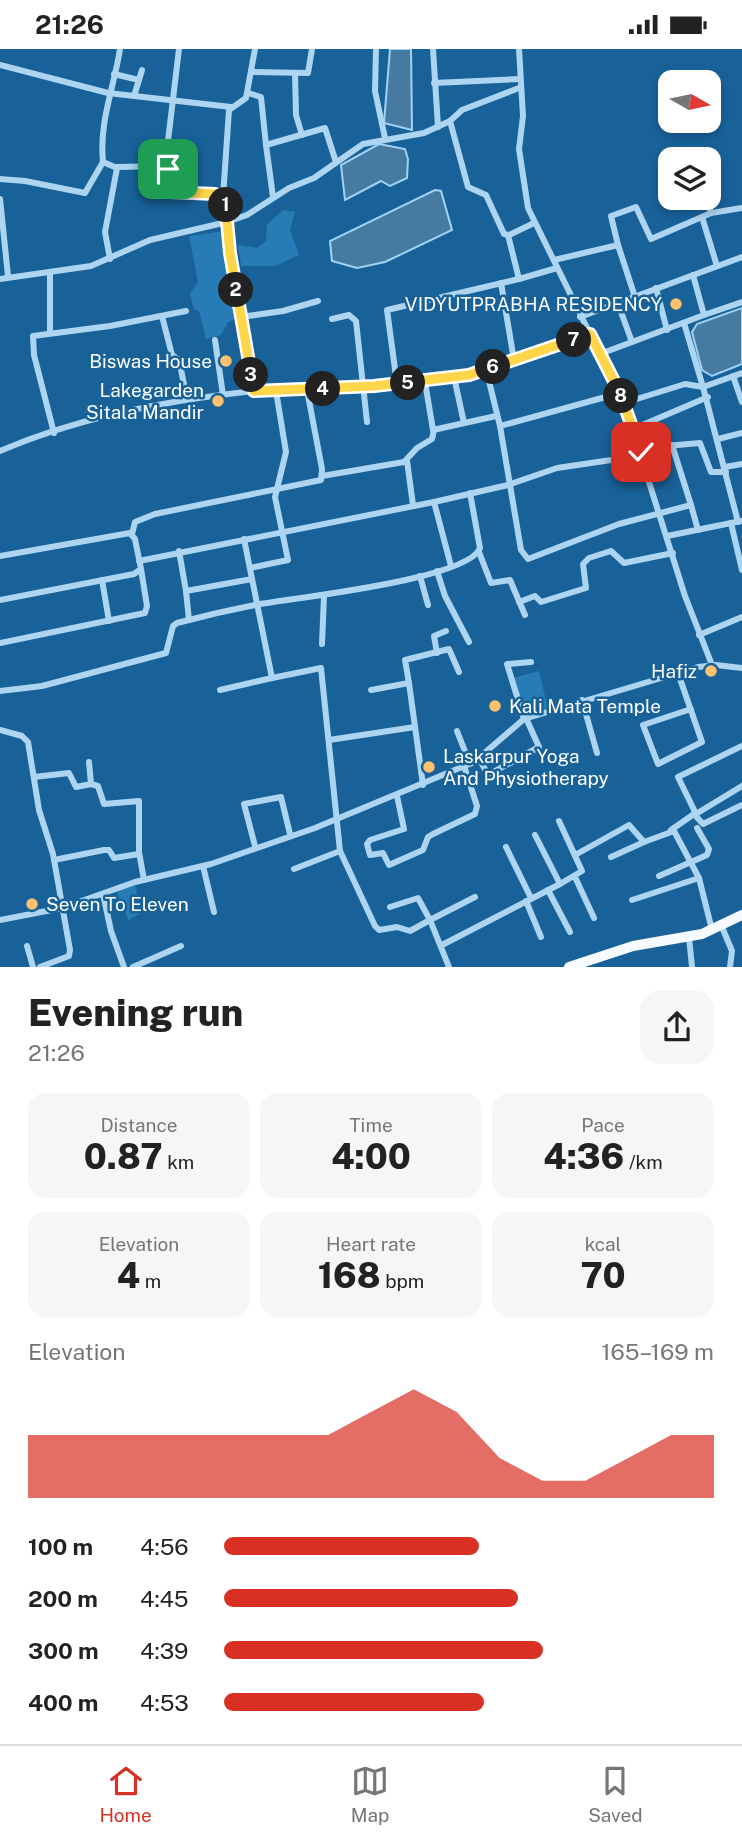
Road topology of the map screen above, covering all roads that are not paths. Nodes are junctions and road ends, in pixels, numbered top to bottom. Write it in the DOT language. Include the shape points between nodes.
graph roads {
  1 [pos="120,49"];
  2 [pos="179,49"];
  3 [pos="255,49"];
  4 [pos="312,49"];
  5 [pos="376,49"];
  6 [pos="433,49"];
  7 [pos="519,49"];
  8 [pos="0,65"];
  9 [pos="142,70"];
  10 [pos="251,72"];
  11 [pos="295,73"];
  12 [pos="114,74"];
  13 [pos="519,79"];
  14 [pos="139,80"];
  15 [pos="434,83"];
  16 [pos="519,88"];
  17 [pos="108,93"];
  18 [pos="248,93"];
  19 [pos="134,96"];
  20 [pos="170,102"];
  21 [pos="230,107"];
  22 [pos="450,121"];
  23 [pos="439,127"];
  24 [pos="302,135"];
  25 [pos="385,138"];
  26 [pos="266,145"];
  27 [pos="103,162"];
  28 [pos="336,162"];
  29 [pos="117,166"];
  30 [pos="165,166"];
  31 [pos="0,179"];
  32 [pos="223,197"];
  33 [pos="273,197"];
  34 [pos="0,199"];
  35 [pos="742,208"];
  36 [pos="710,210"];
  37 [pos="711,213"];
  38 [pos="702,217"];
  39 [pos="227,222"];
  40 [pos="534,223"];
  41 [pos="508,235"];
  42 [pos="618,245"];
  43 [pos="742,257"];
  44 [pos="110,259"];
  45 [pos="554,260"];
  46 [pos="717,266"];
  47 [pos="557,268"];
  48 [pos="50,272"];
  49 [pos="693,275"];
  50 [pos="8,276"];
  51 [pos="0,279"];
  52 [pos="519,279"];
  53 [pos="501,283"];
  54 [pos="656,288"];
  55 [pos="634,294"];
  56 [pos="318,300"];
  57 [pos="617,301"];
  58 [pos="742,302"];
  59 [pos="186,310"];
  60 [pos="704,315"];
  61 [pos="162,316"];
  62 [pos="241,317"];
  63 [pos="580,317"];
  64 [pos="332,319"];
  65 [pos="684,323"];
  66 [pos="667,330"];
  67 [pos="50,331"];
  68 [pos="590,334"];
  69 [pos="215,340"];
  70 [pos="632,342"];
  71 [pos="600,354"];
  72 [pos="514,360"];
  73 [pos="486,369"];
  74 [pos="742,373"];
  75 [pos="733,376"];
  76 [pos="454,377"];
  77 [pos="425,381"];
  78 [pos="397,384"];
  79 [pos="363,387"];
  80 [pos="703,387"];
  81 [pos="307,390"];
  82 [pos="254,391"];
  83 [pos="276,391"];
  84 [pos="620,393"];
  85 [pos="223,395"];
  86 [pos="708,397"];
  87 [pos="187,399"];
  88 [pos="624,403"];
  89 [pos="742,403"];
  90 [pos="496,417"];
  91 [pos="367,422"];
  92 [pos="464,423"];
  93 [pos="500,426"];
  94 [pos="633,429"];
  95 [pos="434,431"];
  96 [pos="54,433"];
  97 [pos="742,433"];
  98 [pos="718,439"];
  99 [pos="672,445"];
  100 [pos="0,451"];
  101 [pos="641,452"];
  102 [pos="407,460"];
  103 [pos="742,464"];
  104 [pos="725,469"];
  105 [pos="322,476"];
  106 [pos="508,485"];
  107 [pos="274,489"];
  108 [pos="470,493"];
  109 [pos="434,502"];
  110 [pos="413,505"];
  111 [pos="691,505"];
  112 [pos="660,513"];
  113 [pos="737,522"];
  114 [pos="698,530"];
  115 [pos="282,532"];
  116 [pos="132,534"];
  117 [pos="667,536"];
  118 [pos="244,539"];
  119 [pos="742,540"];
  120 [pos="734,542"];
  121 [pos="179,551"];
  122 [pos="478,552"];
  123 [pos="673,553"];
  124 [pos="0,556"];
  125 [pos="139,561"];
  126 [pos="451,566"];
  127 [pos="250,568"];
  128 [pos="141,569"];
  129 [pos="742,570"];
  130 [pos="437,571"];
  131 [pos="420,576"];
  132 [pos="251,579"];
  133 [pos="102,580"];
  134 [pos="186,591"];
  135 [pos="324,596"];
  136 [pos="0,600"];
  137 [pos="519,602"];
  138 [pos="257,604"];
  139 [pos="428,605"];
  140 [pos="524,615"];
  141 [pos="742,617"];
  142 [pos="189,620"];
  143 [pos="109,621"];
  144 [pos="446,631"];
  145 [pos="699,635"];
  146 [pos="469,642"];
  147 [pos="0,643"];
  148 [pos="322,644"];
  149 [pos="437,653"];
  150 [pos="531,662"];
  151 [pos="712,665"];
  152 [pos="742,668"];
  153 [pos="459,672"];
  154 [pos="678,673"];
  155 [pos="272,678"];
  156 [pos="409,683"];
  157 [pos="220,690"];
  158 [pos="371,690"];
  159 [pos="0,691"];
  160 [pos="582,700"];
  161 [pos="691,709"];
  162 [pos="525,719"];
  163 [pos="415,727"];
  164 [pos="0,730"];
  165 [pos="457,731"];
  166 [pos="329,740"];
  167 [pos="742,746"];
  168 [pos="597,753"];
  169 [pos="479,758"];
  170 [pos="89,762"];
  171 [pos="467,765"];
  172 [pos="34,777"];
  173 [pos="91,783"];
  174 [pos="423,785"];
  175 [pos="742,786"];
  176 [pos="397,796"];
  177 [pos="742,805"];
  178 [pos="696,814"];
  179 [pos="337,820"];
  180 [pos="559,821"];
  181 [pos="697,828"];
  182 [pos="671,829"];
  183 [pos="290,834"];
  184 [pos="535,835"];
  185 [pos="644,842"];
  186 [pos="256,846"];
  187 [pos="506,847"];
  188 [pos="340,851"];
  189 [pos="139,854"];
  190 [pos="575,855"];
  191 [pos="611,857"];
  192 [pos="54,860"];
  193 [pos="692,863"];
  194 [pos="203,866"];
  195 [pos="294,869"];
  196 [pos="659,876"];
  197 [pos="575,877"];
  198 [pos="699,877"];
  199 [pos="144,880"];
  200 [pos="560,884"];
  201 [pos="548,890"];
  202 [pos="103,894"];
  203 [pos="475,897"];
  204 [pos="529,900"];
  205 [pos="632,901"];
  206 [pos="390,907"];
  207 [pos="62,908"];
  208 [pos="214,912"];
  209 [pos="742,915"];
  210 [pos="594,918"];
  211 [pos="0,920"];
  212 [pos="430,920"];
  213 [pos="717,929"];
  214 [pos="570,932"];
  215 [pos="541,937"];
  216 [pos="689,937"];
  217 [pos="442,944"];
  218 [pos="27,946"];
  219 [pos="181,946"];
  220 [pos="33,967"];
  221 [pos="40,967"];
  222 [pos="124,967"];
  223 [pos="132,967"];
  224 [pos="449,967"];
  225 [pos="569,967"];
  226 [pos="692,967"];
  227 [pos="730,967"];
  1 -- 12 [label="street"];
  2 -- 20 [label="street"];
  3 -- 10 [label="street"];
  4 -- 11 [label="street" via="308,73"];
  5 -- 25 [label="street" via="375,91"];
  6 -- 15 [label="street"];
  7 -- 13 [label="street"];
  8 -- 17 [label="street"];
  9 -- 14 [label="street"];
  10 -- 11 [label="street"];
  10 -- 18 [label="street"];
  11 -- 24 [label="street" via="296,115"];
  12 -- 14 [label="street"];
  12 -- 17 [label="street"];
  13 -- 15 [label="street"];
  13 -- 16 [label="street"];
  14 -- 19 [label="street"];
  15 -- 23 [label="street"];
  16 -- 22 [label="street" via="461,110"];
  16 -- 40 [label="street" via="521,171"];
  17 -- 19 [label="street"];
  17 -- 27 [label="street"];
  18 -- 21 [label="street" via="242,103"];
  18 -- 26 [label="street" via="261,97"];
  19 -- 20 [label="street"];
  20 -- 21 [label="street"];
  20 -- 30 [label="street"];
  21 -- 32 [label="street"];
  22 -- 23 [label="street"];
  22 -- 41 [label="street" via="468,187 486,195"];
  23 -- 25 [label="street" via="413,136"];
  24 -- 26 [label="street"];
  24 -- 28 [label="street" via="325,128"];
  25 -- 28 [label="street" via="353,149"];
  26 -- 33 [label="street"];
  27 -- 29 [label="street"];
  27 -- 31 [label="street" via="85,193"];
  28 -- 33 [label="street"];
  29 -- 30 [label="street"];
  29 -- 44 [label="street" via="105,232"];
  30 -- 32 [label="street" via="170,192"];
  32 -- 39 [label="street"];
  33 -- 39 [label="street"];
  34 -- 50 [label="street"];
  35 -- 37 [label="street"];
  36 -- 37 [label="street"];
  37 -- 38 [label="street"];
  38 -- 42 [label="street" via="651,239 636,207 613,213"];
  38 -- 46 [label="street"];
  39 -- 44 [label="street" via="157,238"];
  39 -- 62 [label="street"];
  40 -- 41 [label="street"];
  40 -- 45 [label="street"];
  41 -- 52 [label="street"];
  42 -- 45 [label="street"];
  42 -- 55 [label="street"];
  43 -- 46 [label="street"];
  44 -- 48 [label="street"];
  45 -- 47 [label="street"];
  46 -- 49 [label="street"];
  47 -- 52 [label="street"];
  47 -- 63 [label="street"];
  48 -- 50 [label="street"];
  48 -- 67 [label="street"];
  49 -- 54 [label="street"];
  49 -- 60 [label="street"];
  50 -- 51 [label="street"];
  52 -- 53 [label="street"];
  53 -- 72 [label="street"];
  53 -- 78 [label="street" via="387,310"];
  54 -- 55 [label="street"];
  54 -- 66 [label="street"];
  55 -- 57 [label="street"];
  56 -- 62 [label="street"];
  57 -- 63 [label="street"];
  57 -- 70 [label="street"];
  58 -- 60 [label="street"];
  59 -- 61 [label="street"];
  60 -- 65 [label="street"];
  61 -- 67 [label="street"];
  61 -- 87 [label="street" via="173,355 179,359"];
  62 -- 82 [label="street"];
  63 -- 68 [label="street"];
  64 -- 79 [label="street" via="354,318"];
  65 -- 66 [label="street"];
  65 -- 80 [label="street"];
  66 -- 70 [label="street"];
  67 -- 96 [label="street" via="33,335 32,342"];
  68 -- 71 [label="street"];
  68 -- 72 [label="street"];
  69 -- 85 [label="street"];
  70 -- 71 [label="street"];
  71 -- 84 [label="street"];
  72 -- 73 [label="street"];
  73 -- 76 [label="street"];
  73 -- 90 [label="street"];
  74 -- 75 [label="street"];
  75 -- 80 [label="street"];
  75 -- 89 [label="street"];
  76 -- 77 [label="street"];
  76 -- 92 [label="street"];
  77 -- 78 [label="street"];
  77 -- 95 [label="street"];
  78 -- 79 [label="street"];
  79 -- 81 [label="street"];
  79 -- 91 [label="street"];
  80 -- 86 [label="street"];
  80 -- 88 [label="street" via="677,386"];
  81 -- 83 [label="street"];
  81 -- 105 [label="street"];
  82 -- 83 [label="street"];
  82 -- 85 [label="street"];
  83 -- 107 [label="street" via="286,451"];
  84 -- 88 [label="street"];
  84 -- 93 [label="street"];
  85 -- 87 [label="street"];
  86 -- 94 [label="street"];
  86 -- 98 [label="street"];
  87 -- 96 [label="street"];
  88 -- 94 [label="street"];
  90 -- 92 [label="street"];
  90 -- 93 [label="street"];
  92 -- 95 [label="street"];
  93 -- 106 [label="street"];
  94 -- 101 [label="street"];
  95 -- 102 [label="street" via="432,439"];
  96 -- 100 [label="street"];
  97 -- 98 [label="street"];
  98 -- 104 [label="street"];
  99 -- 101 [label="street"];
  99 -- 104 [label="street" via="700,443 711,472"];
  99 -- 111 [label="street"];
  101 -- 106 [label="street" via="548,470"];
  101 -- 112 [label="street"];
  102 -- 105 [label="street"];
  102 -- 110 [label="street"];
  103 -- 104 [label="street"];
  104 -- 113 [label="street"];
  105 -- 107 [label="street" via="318,482"];
  106 -- 108 [label="street"];
  106 -- 112 [label="street" via="521,550 528,559"];
  107 -- 115 [label="street"];
  107 -- 116 [label="street" via="155,514 135,522"];
  108 -- 109 [label="street"];
  108 -- 122 [label="street"];
  109 -- 110 [label="street"];
  109 -- 126 [label="street"];
  110 -- 115 [label="street"];
  111 -- 112 [label="street"];
  111 -- 114 [label="street"];
  112 -- 117 [label="street"];
  113 -- 114 [label="street"];
  113 -- 120 [label="street"];
  114 -- 117 [label="street"];
  115 -- 118 [label="street"];
  115 -- 127 [label="street" via="288,560"];
  116 -- 124 [label="street"];
  116 -- 125 [label="street"];
  117 -- 123 [label="street"];
  118 -- 121 [label="street"];
  118 -- 127 [label="street"];
  119 -- 120 [label="street"];
  120 -- 129 [label="street"];
  121 -- 125 [label="street"];
  121 -- 134 [label="street"];
  122 -- 126 [label="street"];
  122 -- 137 [label="street" via="491,583 510,580"];
  123 -- 137 [label="street" via="624,563 611,551 604,551 583,564 586,588 541,602 535,596"];
  123 -- 145 [label="street"];
  125 -- 128 [label="street"];
  126 -- 130 [label="street"];
  127 -- 132 [label="street"];
  128 -- 133 [label="street"];
  128 -- 143 [label="street" via="147,611"];
  130 -- 131 [label="street"];
  130 -- 146 [label="street"];
  131 -- 135 [label="street"];
  131 -- 139 [label="street"];
  132 -- 134 [label="street"];
  132 -- 138 [label="street"];
  133 -- 136 [label="street"];
  133 -- 143 [label="street"];
  134 -- 142 [label="street"];
  135 -- 138 [label="street"];
  135 -- 148 [label="street"];
  137 -- 140 [label="street"];
  138 -- 142 [label="street"];
  138 -- 155 [label="street"];
  141 -- 145 [label="street"];
  142 -- 159 [label="street" via="173,626 168,650 162,654 42,686"];
  143 -- 147 [label="street"];
  144 -- 149 [label="street" via="434,636"];
  145 -- 151 [label="street"];
  149 -- 153 [label="street" via="449,649"];
  149 -- 156 [label="street" via="405,660"];
  150 -- 162 [label="street" via="507,664"];
  151 -- 152 [label="street"];
  151 -- 154 [label="street"];
  154 -- 160 [label="street"];
  154 -- 161 [label="street"];
  155 -- 157 [label="street"];
  155 -- 166 [label="street" via="321,668"];
  156 -- 158 [label="street"];
  156 -- 163 [label="street"];
  160 -- 162 [label="street"];
  160 -- 168 [label="street"];
  161 -- 161 [label="street" via="702,742 658,764 643,725"];
  162 -- 169 [label="street"];
  162 -- 169 [label="street" via="539,747 488,775"];
  163 -- 166 [label="street"];
  163 -- 174 [label="street"];
  164 -- 172 [label="street" via="27,740"];
  165 -- 171 [label="street"];
  166 -- 179 [label="street"];
  167 -- 178 [label="street" via="678,777"];
  169 -- 171 [label="street"];
  170 -- 173 [label="street"];
  171 -- 174 [label="street"];
  171 -- 176 [label="street" via="475,814 428,837 423,850 389,865 383,853 370,855 367,844 404,829"];
  172 -- 173 [label="street" via="69,773 76,787"];
  172 -- 192 [label="street"];
  173 -- 189 [label="street" via="98,786 104,804 139,801"];
  174 -- 176 [label="street"];
  175 -- 178 [label="street"];
  176 -- 179 [label="street"];
  177 -- 178 [label="street" via="703,824"];
  178 -- 182 [label="street"];
  179 -- 183 [label="street"];
  179 -- 188 [label="street"];
  180 -- 190 [label="street"];
  181 -- 193 [label="street" via="709,852"];
  182 -- 185 [label="street"];
  182 -- 193 [label="street"];
  183 -- 186 [label="street"];
  183 -- 186 [label="street" via="281,797 244,804"];
  184 -- 200 [label="street"];
  185 -- 190 [label="street" via="629,825"];
  185 -- 191 [label="street"];
  186 -- 194 [label="street"];
  187 -- 204 [label="street"];
  188 -- 195 [label="street"];
  188 -- 212 [label="street" via="377,930 397,927 410,931"];
  189 -- 192 [label="street" via="114,858 104,850"];
  189 -- 199 [label="street"];
  190 -- 197 [label="street" via="582,871"];
  192 -- 207 [label="street"];
  193 -- 196 [label="street"];
  193 -- 198 [label="street"];
  194 -- 199 [label="street"];
  194 -- 208 [label="street"];
  197 -- 200 [label="street"];
  197 -- 210 [label="street"];
  198 -- 205 [label="street"];
  198 -- 213 [label="street"];
  199 -- 202 [label="street"];
  200 -- 201 [label="street"];
  201 -- 204 [label="street"];
  201 -- 214 [label="street"];
  202 -- 207 [label="street"];
  202 -- 222 [label="street"];
  203 -- 212 [label="street"];
  204 -- 215 [label="street"];
  204 -- 217 [label="street"];
  206 -- 212 [label="street" via="418,898"];
  207 -- 211 [label="street"];
  207 -- 221 [label="street" via="70,955"];
  209 -- 213 [label="main road"];
  212 -- 217 [label="street"];
  213 -- 216 [label="main road"];
  213 -- 227 [label="street" via="732,951"];
  216 -- 225 [label="main road" via="633,946"];
  216 -- 226 [label="street"];
  217 -- 224 [label="street"];
  218 -- 220 [label="street"];
  219 -- 223 [label="street"];
}
